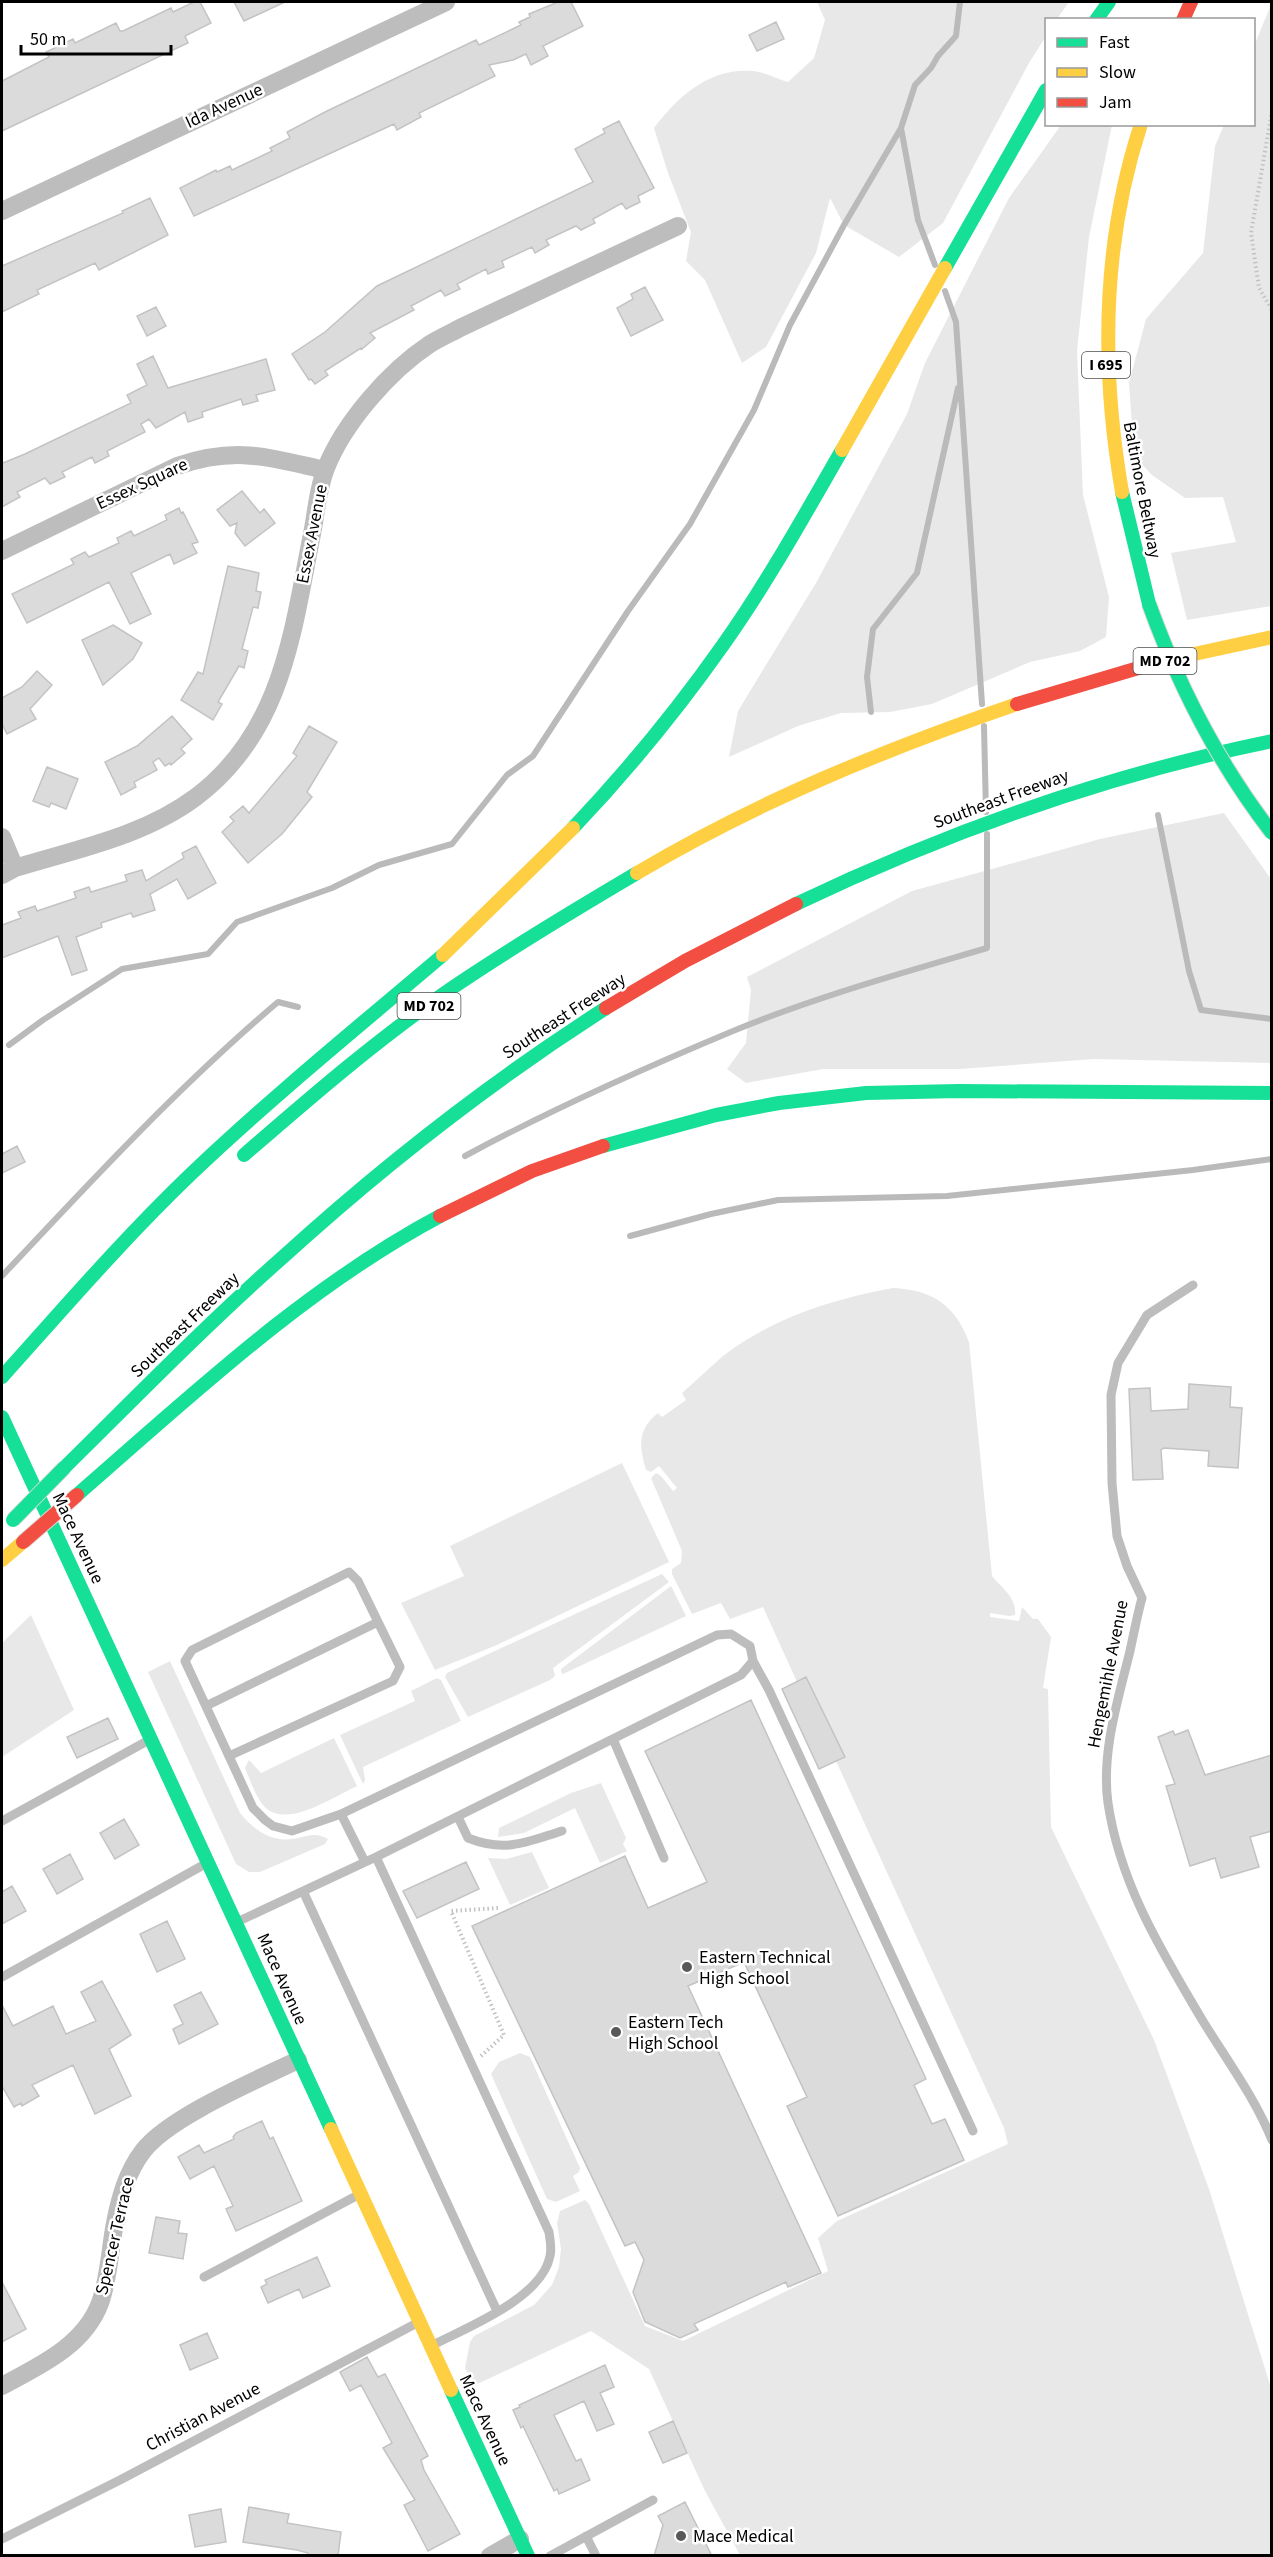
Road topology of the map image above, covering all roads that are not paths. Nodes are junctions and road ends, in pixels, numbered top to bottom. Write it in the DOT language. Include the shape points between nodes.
graph roads {
  1 [pos="446,2"];
  2 [pos="1109,2"];
  3 [pos="1191,2"];
  4 [pos="1097,18"];
  5 [pos="1184,18"];
  6 [pos="1044,94"];
  7 [pos="1141,126"];
  8 [pos="2,211"];
  9 [pos="678,226"];
  10 [pos="325,470"];
  11 [pos="2,551"];
  12 [pos="1272,637"];
  13 [pos="1272,741"];
  14 [pos="1272,833"];
  15 [pos="2,837"];
  16 [pos="8,871"];
  17 [pos="1272,1093"];
  18 [pos="229,1167"];
  19 [pos="1193,1285"];
  20 [pos="101,1288"];
  21 [pos="17,1365"];
  22 [pos="2,1377"];
  23 [pos="2,1386"];
  24 [pos="2,1418"];
  25 [pos="2,1531"];
  26 [pos="2,1560"];
  27 [pos="378,1622"];
  28 [pos="753,1661"];
  29 [pos="206,1706"];
  30 [pos="152,1738"];
  31 [pos="613,1739"];
  32 [pos="229,1756"];
  33 [pos="342,1814"];
  34 [pos="458,1817"];
  35 [pos="2,1821"];
  36 [pos="562,1831"];
  37 [pos="376,1857"];
  38 [pos="664,1858"];
  39 [pos="365,1862"];
  40 [pos="207,1863"];
  41 [pos="303,1891"];
  42 [pos="237,1922"];
  43 [pos="2,1977"];
  44 [pos="298,2060"];
  45 [pos="973,2131"];
  46 [pos="1272,2140"];
  47 [pos="360,2194"];
  48 [pos="204,2277"];
  49 [pos="497,2311"];
  50 [pos="419,2322"];
  51 [pos="431,2346"];
  52 [pos="2,2386"];
  53 [pos="653,2500"];
  54 [pos="586,2536"];
  55 [pos="2,2539"];
  56 [pos="524,2547"];
  57 [pos="490,2556"];
  58 [pos="550,2556"];
  59 [pos="596,2556"];
  1 -- 8 [label="street, Ida Avenue"];
  2 -- 4 [label="main road"];
  3 -- 5 [label="main road"];
  6 -- 21 [label="main road" via="789,543 689,691 616,782 453,947 278,1094 191,1174 122,1243"];
  7 -- 14 [label="main road, Baltimore Beltway / I 695, bridge" via="1111,253 1106,360 1119,484 1132,543 1165,651 1230,774"];
  9 -- 10 [label="street, Essex Avenue" via="430,344 392,375 373,397 344,435"];
  10 -- 11 [label="street, Essex Square" via="237,453 203,457"];
  10 -- 16 [label="street, Essex Avenue" via="281,678 271,703 239,754 219,777 171,813 108,841"];
  12 -- 18 [label="main road, MD 702" via="1059,688 907,742 721,827 538,931 451,989"];
  13 -- 25 [label="main road, Southeast Freeway, bridge" via="1063,794 909,852 771,915 597,1014 515,1069 355,1194 274,1265"];
  15 -- 16 [label="street"];
  17 -- 26 [label="main road, bridge" via="961,1090 847,1094 716,1114 578,1154 471,1200 364,1261 238,1359"];
  19 -- 46 [label="lane, Hengemihle Avenue" via="1147,1315 1119,1363 1111,1395 1117,1536 1142,1598 1118,1693 1107,1762 1107,1801 1124,1868 1150,1932 1253,2100"];
  20 -- 21 [label="main road"];
  21 -- 22 [label="main road"];
  21 -- 23 [label="main road"];
  24 -- 30 [label="main road, Mace Avenue"];
  27 -- 29 [label="lane"];
  27 -- 29 [label="lane" via="358,1581 349,1572 192,1650 185,1661"];
  27 -- 32 [label="lane" via="400,1667 393,1681"];
  28 -- 31 [label="lane" via="741,1675"];
  28 -- 33 [label="lane" via="750,1646 742,1639 717,1635"];
  28 -- 45 [label="lane"];
  29 -- 32 [label="lane"];
  30 -- 35 [label="lane"];
  30 -- 40 [label="main road, Mace Avenue"];
  31 -- 34 [label="lane"];
  31 -- 38 [label="lane"];
  32 -- 33 [label="lane" via="253,1808 273,1826 292,1831"];
  33 -- 39 [label="lane"];
  34 -- 36 [label="lane" via="468,1838 496,1847"];
  34 -- 37 [label="lane"];
  37 -- 39 [label="lane"];
  37 -- 49 [label="lane" via="549,2232 551,2246 546,2268 536,2283"];
  39 -- 41 [label="lane"];
  40 -- 42 [label="main road, Mace Avenue"];
  40 -- 43 [label="lane"];
  41 -- 42 [label="lane"];
  41 -- 49 [label="lane"];
  42 -- 44 [label="main road, Mace Avenue"];
  44 -- 47 [label="main road, Mace Avenue"];
  44 -- 52 [label="street, Spencer Terrace" via="169,2127 144,2149 125,2182 100,2302 93,2318 56,2356"];
  47 -- 48 [label="lane"];
  47 -- 50 [label="main road, Mace Avenue"];
  49 -- 51 [label="lane"];
  50 -- 51 [label="main road, Mace Avenue"];
  50 -- 55 [label="lane, Christian Avenue" via="120,2481"];
  51 -- 56 [label="main road, Mace Avenue"];
  53 -- 54 [label="lane"];
  54 -- 58 [label="lane"];
  54 -- 59 [label="lane"];
  56 -- 57 [label="street"];
}
